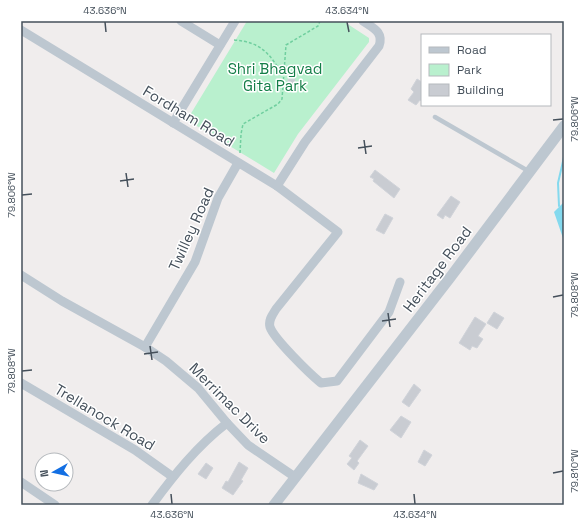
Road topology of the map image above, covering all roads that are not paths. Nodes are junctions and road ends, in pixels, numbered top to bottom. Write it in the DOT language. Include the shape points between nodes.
graph roads {
  1 [pos="181,21"];
  2 [pos="235,21"];
  3 [pos="363,21"];
  4 [pos="21,30"];
  5 [pos="220,46"];
  6 [pos="435,117"];
  7 [pos="173,123"];
  8 [pos="564,126"];
  9 [pos="238,163"];
  10 [pos="530,172"];
  11 [pos="277,186"];
  12 [pos="21,275"];
  13 [pos="400,282"];
  14 [pos="145,347"];
  15 [pos="21,383"];
  16 [pos="227,423"];
  17 [pos="173,477"];
  18 [pos="295,477"];
  19 [pos="21,482"];
  20 [pos="54,505"];
  21 [pos="152,505"];
  22 [pos="274,505"];
  1 -- 5 [label="street"];
  2 -- 5 [label="street"];
  3 -- 11 [label="street" via="378,31 379,46 305,142"];
  4 -- 7 [label="street, Fordham Road"];
  5 -- 7 [label="street"];
  6 -- 10 [label="lane"];
  7 -- 9 [label="street, Fordham Road"];
  8 -- 10 [label="street, Heritage Road"];
  9 -- 11 [label="street, Fordham Road"];
  9 -- 14 [label="street, Twilley Road" via="218,198 194,262"];
  10 -- 18 [label="street, Heritage Road"];
  11 -- 13 [label="street, Fordham Road" via="338,232 270,318 270,326 274,333 313,377 322,383 337,381 389,312"];
  12 -- 14 [label="street, Merrimac Drive"];
  14 -- 16 [label="street, Merrimac Drive" via="184,375"];
  15 -- 17 [label="street, Trellanock Road" via="135,450"];
  16 -- 17 [label="street" via="208,438"];
  16 -- 18 [label="street, Merrimac Drive" via="248,445"];
  17 -- 21 [label="street"];
  18 -- 22 [label="street, Heritage Road"];
  19 -- 20 [label="street"];
}
